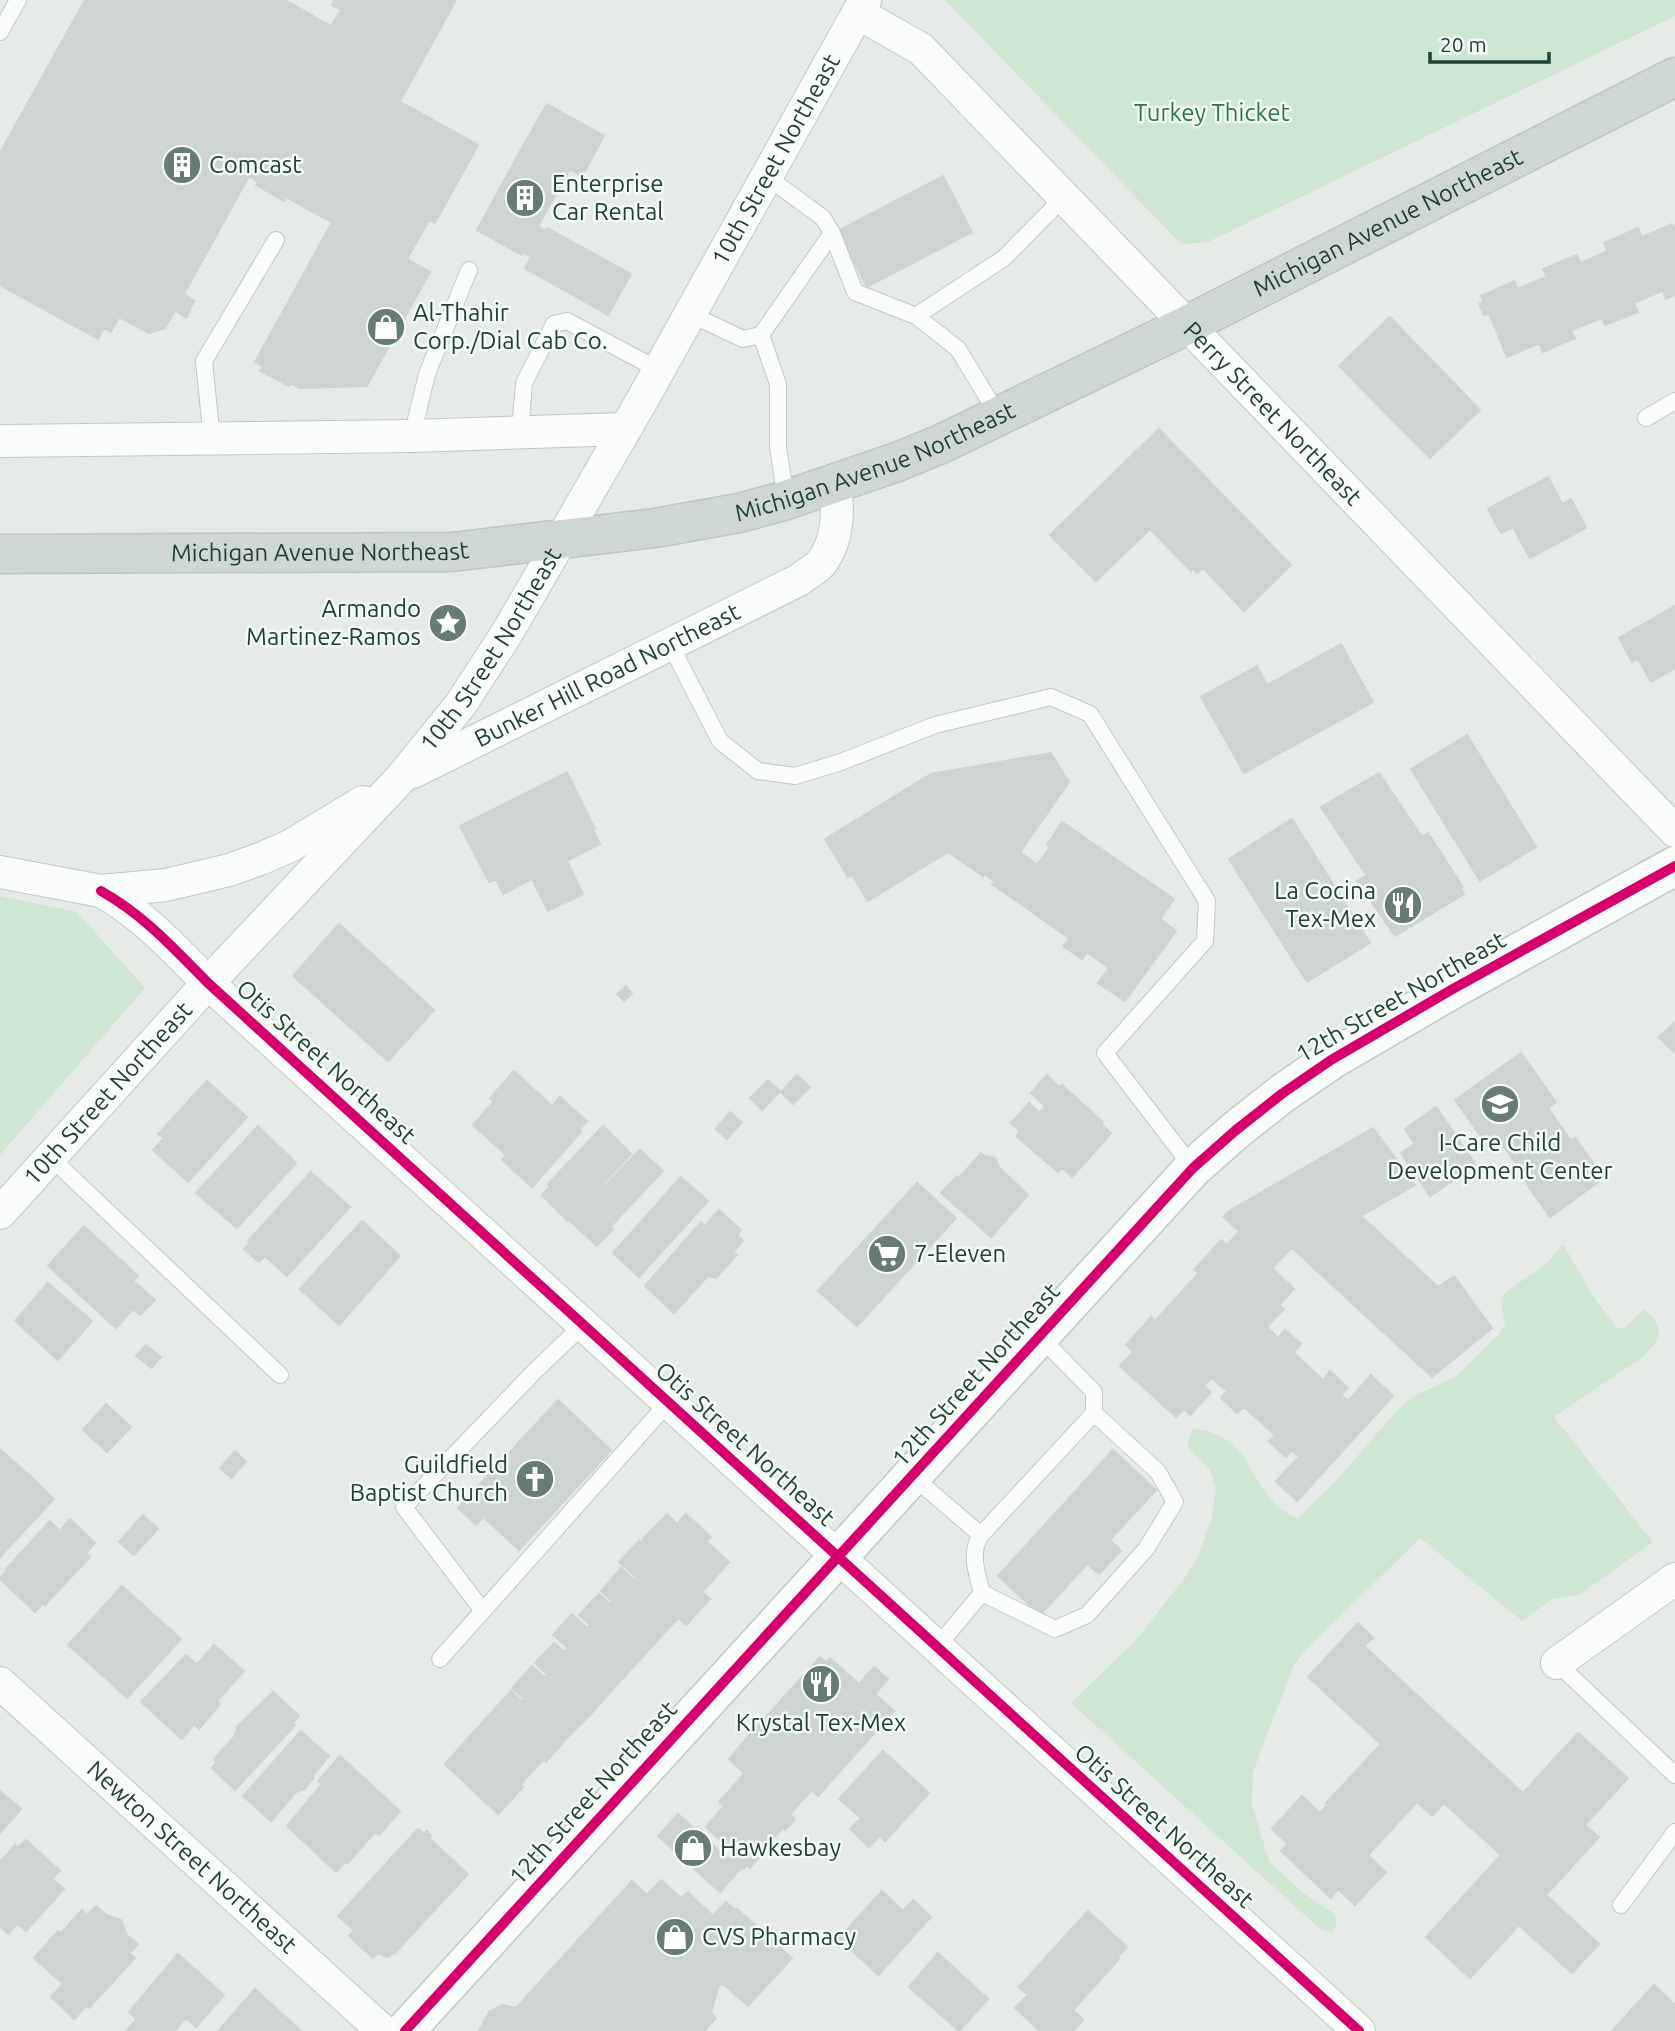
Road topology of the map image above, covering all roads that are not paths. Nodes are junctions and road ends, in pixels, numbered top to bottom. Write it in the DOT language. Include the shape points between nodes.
graph roads {
  1 [pos="18,0"];
  2 [pos="862,6"];
  3 [pos="0,32"];
  4 [pos="1675,77"];
  5 [pos="766,177"];
  6 [pos="1064,197"];
  7 [pos="832,233"];
  8 [pos="276,240"];
  9 [pos="469,270"];
  10 [pos="690,314"];
  11 [pos="916,316"];
  12 [pos="1187,325"];
  13 [pos="761,335"];
  14 [pos="659,370"];
  15 [pos="1675,401"];
  16 [pos="999,416"];
  17 [pos="1646,418"];
  18 [pos="625,429"];
  19 [pos="520,432"];
  20 [pos="412,436"];
  21 [pos="212,439"];
  22 [pos="0,441"];
  23 [pos="835,484"];
  24 [pos="786,500"];
  25 [pos="561,540"];
  26 [pos="0,554"];
  27 [pos="670,644"];
  28 [pos="401,778"];
  29 [pos="1675,831"];
  30 [pos="1675,866"];
  31 [pos="0,872"];
  32 [pos="101,891"];
  33 [pos="208,984"];
  34 [pos="50,1157"];
  35 [pos="1194,1168"];
  36 [pos="0,1213"];
  37 [pos="583,1325"];
  38 [pos="1039,1336"];
  39 [pos="280,1374"];
  40 [pos="668,1403"];
  41 [pos="1094,1413"];
  42 [pos="912,1476"];
  43 [pos="981,1535"];
  44 [pos="838,1557"];
  45 [pos="1675,1578"];
  46 [pos="982,1592"];
  47 [pos="483,1611"];
  48 [pos="937,1647"];
  49 [pos="440,1659"];
  50 [pos="1557,1663"];
  51 [pos="0,1683"];
  52 [pos="1675,1775"];
  53 [pos="1675,1832"];
  54 [pos="1621,1905"];
  55 [pos="383,2031"];
  56 [pos="405,2031"];
  57 [pos="1359,2031"];
  1 -- 3 [label="lane"];
  2 -- 5 [label="street, 10th Street Northeast"];
  2 -- 6 [label="street, Perry Street Northeast" via="921,49"];
  4 -- 12 [label="main road, Michigan Avenue Northeast"];
  5 -- 7 [label="lane" via="822,218"];
  5 -- 10 [label="street, 10th Street Northeast"];
  6 -- 11 [label="lane" via="1004,258"];
  6 -- 12 [label="street, Perry Street Northeast"];
  7 -- 11 [label="lane" via="855,292"];
  7 -- 13 [label="lane"];
  8 -- 21 [label="lane" via="204,361"];
  9 -- 20 [label="lane" via="427,374"];
  10 -- 13 [label="lane" via="743,339"];
  10 -- 14 [label="street, 10th Street Northeast"];
  11 -- 16 [label="lane" via="958,349"];
  12 -- 16 [label="main road, Michigan Avenue Northeast"];
  12 -- 29 [label="street, Perry Street Northeast"];
  13 -- 24 [label="lane" via="778,384 778,447"];
  14 -- 18 [label="street, 10th Street Northeast"];
  14 -- 19 [label="lane" via="567,321 554,324 524,383"];
  15 -- 17 [label="lane"];
  16 -- 23 [label="main road, Michigan Avenue Northeast"];
  18 -- 19 [label="street"];
  18 -- 25 [label="street, 10th Street Northeast"];
  19 -- 20 [label="street"];
  20 -- 21 [label="street"];
  21 -- 22 [label="street"];
  23 -- 24 [label="main road, Michigan Avenue Northeast"];
  23 -- 27 [label="street, Bunker Hill Road Northeast" via="838,510 824,561 799,580"];
  24 -- 25 [label="main road, Michigan Avenue Northeast" via="697,521"];
  25 -- 26 [label="main road, Michigan Avenue Northeast" via="452,552"];
  25 -- 28 [label="street, 10th Street Northeast" via="479,677"];
  27 -- 28 [label="street, Bunker Hill Road Northeast"];
  27 -- 35 [label="lane" via="720,741 758,771 795,776 935,725 1051,697 1090,714 1207,901 1205,941 1105,1053"];
  28 -- 32 [label="street, Bunker Hill Road Northeast" via="290,846 260,859 180,882"];
  28 -- 33 [label="street, 10th Street Northeast"];
  30 -- 35 [label="street, 12th Street Northeast" via="1331,1060 1273,1100"];
  31 -- 32 [label="street, Bunker Hill Road Northeast"];
  32 -- 33 [label="street, Otis Street Northeast" via="145,920"];
  33 -- 34 [label="street, 10th Street Northeast"];
  33 -- 37 [label="street, Otis Street Northeast"];
  34 -- 36 [label="street, 10th Street Northeast"];
  34 -- 39 [label="lane"];
  35 -- 38 [label="street, 12th Street Northeast"];
  37 -- 40 [label="street, Otis Street Northeast"];
  37 -- 47 [label="lane" via="404,1507"];
  38 -- 41 [label="lane" via="1094,1392"];
  38 -- 42 [label="street, 12th Street Northeast"];
  40 -- 44 [label="street, Otis Street Northeast"];
  40 -- 47 [label="lane"];
  41 -- 43 [label="lane"];
  41 -- 46 [label="lane" via="1158,1472 1175,1502 1146,1549 1087,1615 1055,1629"];
  42 -- 43 [label="lane"];
  42 -- 44 [label="street, 12th Street Northeast"];
  43 -- 46 [label="lane" via="976,1543 975,1569"];
  44 -- 48 [label="street, Otis Street Northeast"];
  44 -- 56 [label="street, 12th Street Northeast"];
  45 -- 50 [label="street"];
  46 -- 48 [label="lane"];
  47 -- 49 [label="lane"];
  48 -- 57 [label="street, Otis Street Northeast"];
  50 -- 52 [label="lane"];
  51 -- 55 [label="street, Newton Street Northeast"];
  53 -- 54 [label="lane"];
}
